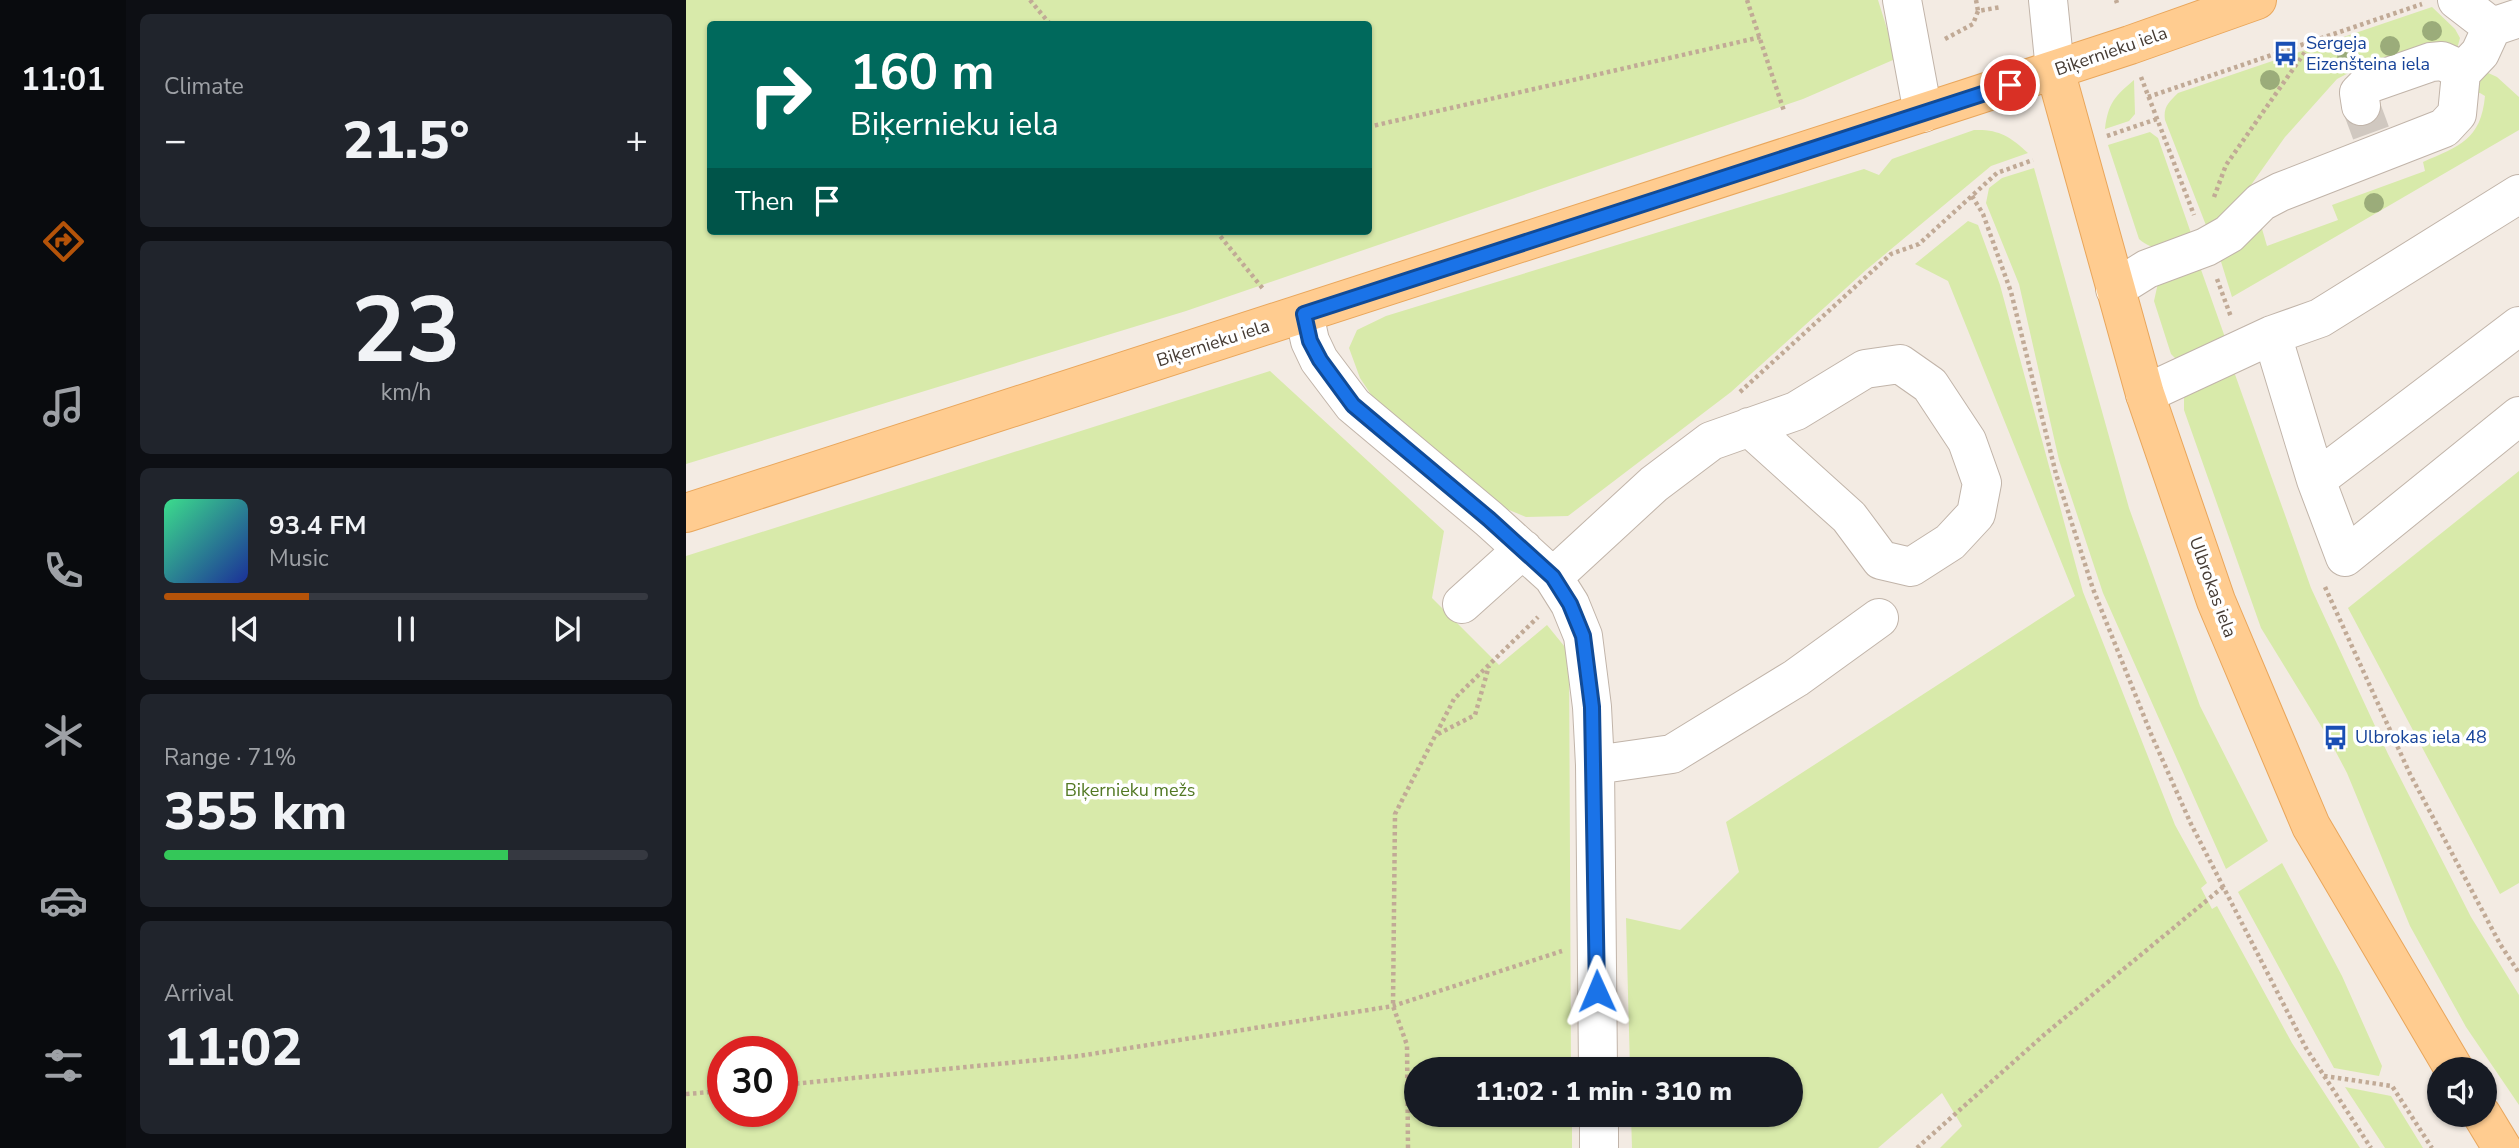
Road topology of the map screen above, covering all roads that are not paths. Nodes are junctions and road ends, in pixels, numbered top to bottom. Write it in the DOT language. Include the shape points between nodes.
graph roads {
  1 [pos="1902,0"];
  2 [pos="2048,0"];
  3 [pos="2257,0"];
  4 [pos="2457,0"];
  5 [pos="2512,31"];
  6 [pos="2055,70"];
  7 [pos="2460,73"];
  8 [pos="1923,113"];
  9 [pos="2371,130"];
  10 [pos="2519,194"];
  11 [pos="2115,289"];
  12 [pos="1304,314"];
  13 [pos="2519,326"];
  14 [pos="2272,335"];
  15 [pos="2145,394"];
  16 [pos="1743,411"];
  17 [pos="2519,416"];
  18 [pos="2316,480"];
  19 [pos="686,513"];
  20 [pos="1523,549"];
  21 [pos="1553,577"];
  22 [pos="1462,604"];
  23 [pos="1879,618"];
  24 [pos="1595,765"];
  25 [pos="1598,1057"];
  26 [pos="2447,1057"];
  27 [pos="1599,1127"];
  28 [pos="2489,1127"];
  29 [pos="1599,1148"];
  30 [pos="2502,1148"];
  1 -- 8 [label="street"];
  2 -- 6 [label="street"];
  3 -- 6 [label="main road, Biķernieku iela"];
  4 -- 5 [label="street"];
  5 -- 7 [label="street"];
  6 -- 8 [label="main road, Biķernieku iela"];
  6 -- 11 [label="main road, Ulbrokas iela"];
  7 -- 9 [label="street" via="2457,114 2444,128"];
  7 -- 9 [label="street" via="2442,61 2368,84 2359,93"];
  8 -- 12 [label="main road, Biķernieku iela"];
  9 -- 11 [label="street" via="2245,216 2229,234 2147,269"];
  10 -- 14 [label="street" via="2320,318"];
  11 -- 15 [label="main road, Ulbrokas iela"];
  12 -- 19 [label="main road, Biķernieku iela"];
  12 -- 20 [label="street" via="1320,360 1353,405"];
  13 -- 18 [label="street"];
  14 -- 15 [label="street"];
  14 -- 18 [label="street"];
  15 -- 26 [label="main road, Ulbrokas iela" via="2216,601 2311,826"];
  16 -- 16 [label="street" via="1796,411 1865,369 1900,364 1930,385 1967,441 1982,483 1976,514 1950,542 1911,566 1881,560 1849,517"];
  16 -- 21 [label="street"];
  17 -- 18 [label="street" via="2344,557"];
  20 -- 21 [label="street"];
  20 -- 22 [label="street"];
  21 -- 24 [label="street" via="1583,636"];
  23 -- 24 [label="street" via="1796,678 1672,754"];
  24 -- 25 [label="street"];
  27 -- 29 [label="street"];
  28 -- 30 [label="main road"];
}
